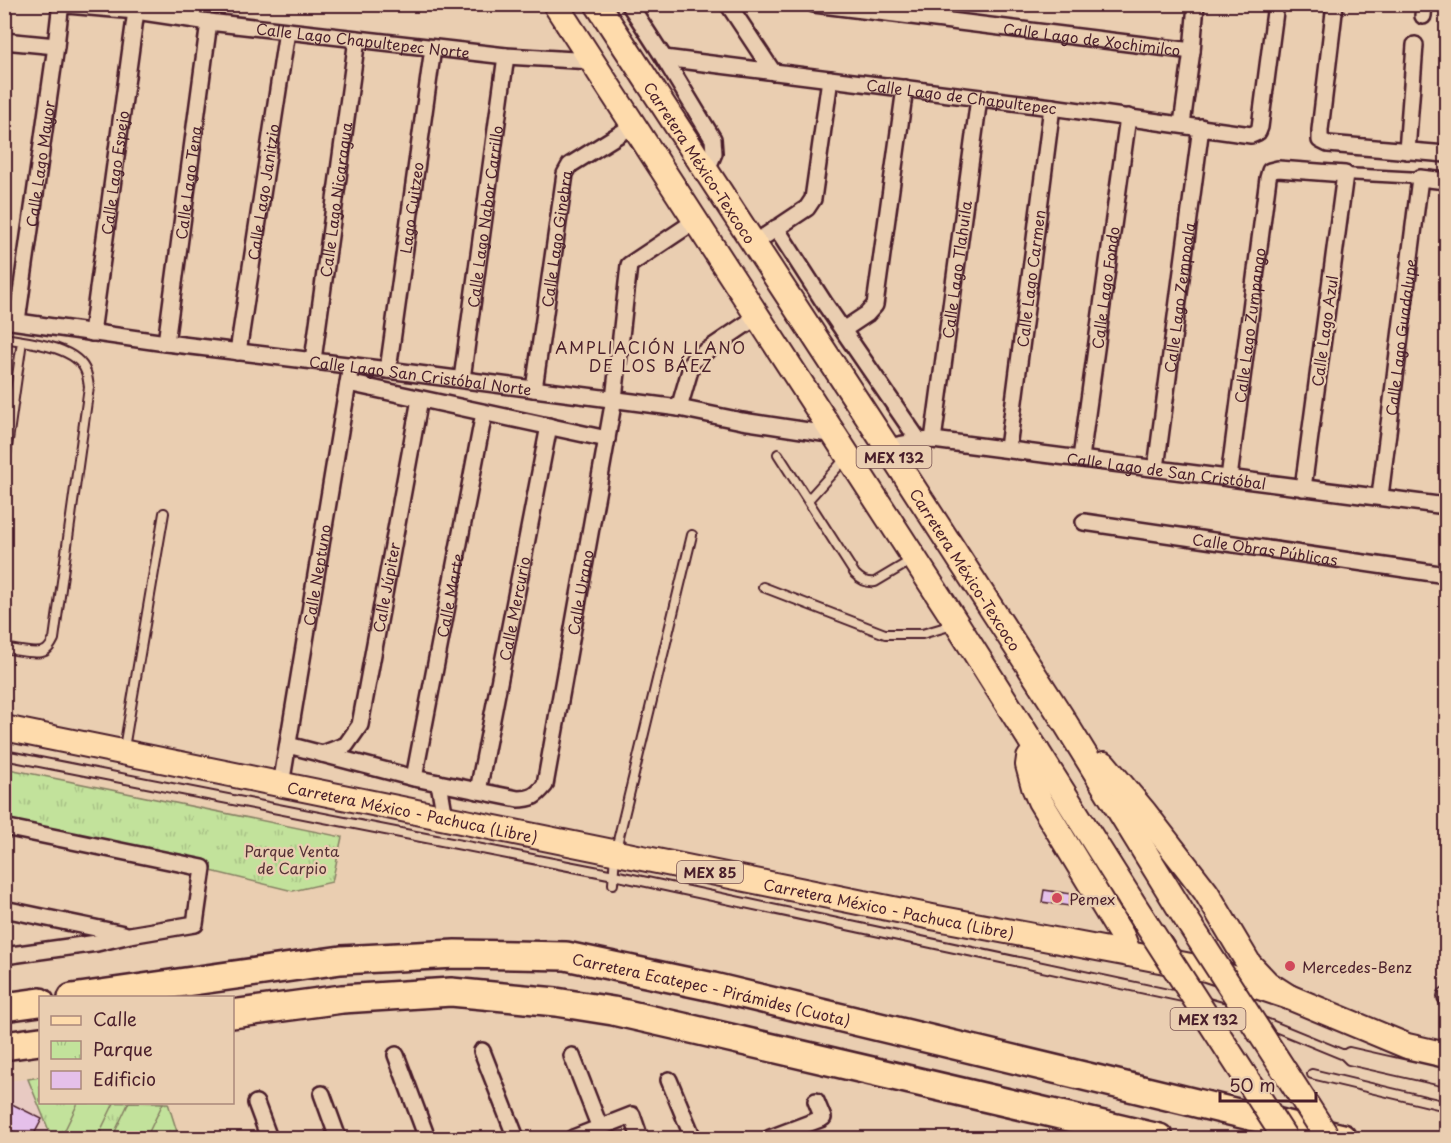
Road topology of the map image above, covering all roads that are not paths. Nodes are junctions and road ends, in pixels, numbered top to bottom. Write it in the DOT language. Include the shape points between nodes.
graph roads {
  1 [pos="555,4"];
  2 [pos="597,4"];
  3 [pos="629,4"];
  4 [pos="728,4"];
  5 [pos="814,4"];
  6 [pos="1196,4"];
  7 [pos="1276,4"];
  8 [pos="1335,4"];
  9 [pos="63,6"];
  10 [pos="136,11"];
  11 [pos="209,22"];
  12 [pos="287,31"];
  13 [pos="357,39"];
  14 [pos="4,40"];
  15 [pos="1415,45"];
  16 [pos="56,46"];
  17 [pos="433,48"];
  18 [pos="1192,51"];
  19 [pos="506,56"];
  20 [pos="664,58"];
  21 [pos="592,61"];
  22 [pos="772,72"];
  23 [pos="830,79"];
  24 [pos="905,88"];
  25 [pos="979,98"];
  26 [pos="1052,107"];
  27 [pos="1128,117"];
  28 [pos="1182,124"];
  29 [pos="634,125"];
  30 [pos="1201,127"];
  31 [pos="1407,151"];
  32 [pos="1446,154"];
  33 [pos="706,172"];
  34 [pos="1345,174"];
  35 [pos="1420,178"];
  36 [pos="1446,181"];
  37 [pos="695,221"];
  38 [pos="776,228"];
  39 [pos="753,244"];
  40 [pos="825,304"];
  41 [pos="758,316"];
  42 [pos="11,321"];
  43 [pos="804,321"];
  44 [pos="843,330"];
  45 [pos="92,333"];
  46 [pos="4,338"];
  47 [pos="22,341"];
  48 [pos="166,343"];
  49 [pos="238,352"];
  50 [pos="858,353"];
  51 [pos="313,360"];
  52 [pos="351,365"];
  53 [pos="388,370"];
  54 [pos="462,379"];
  55 [pos="844,382"];
  56 [pos="348,383"];
  57 [pos="534,389"];
  58 [pos="420,399"];
  59 [pos="614,399"];
  60 [pos="679,408"];
  61 [pos="484,412"];
  62 [pos="549,426"];
  63 [pos="835,435"];
  64 [pos="607,439"];
  65 [pos="926,440"];
  66 [pos="887,447"];
  67 [pos="1008,448"];
  68 [pos="778,454"];
  69 [pos="848,456"];
  70 [pos="1081,458"];
  71 [pos="1156,468"];
  72 [pos="4,469"];
  73 [pos="1229,478"];
  74 [pos="1303,488"];
  75 [pos="1380,496"];
  76 [pos="808,500"];
  77 [pos="1446,506"];
  78 [pos="164,513"];
  79 [pos="1084,522"];
  80 [pos="692,535"];
  81 [pos="915,559"];
  82 [pos="1446,575"];
  83 [pos="763,587"];
  84 [pos="957,624"];
  85 [pos="4,648"];
  86 [pos="4,728"];
  87 [pos="1070,731"];
  88 [pos="288,745"];
  89 [pos="1036,749"];
  90 [pos="124,753"];
  91 [pos="322,754"];
  92 [pos="4,755"];
  93 [pos="414,778"];
  94 [pos="439,783"];
  95 [pos="281,785"];
  96 [pos="478,791"];
  97 [pos="445,818"];
  98 [pos="4,827"];
  99 [pos="614,871"];
  100 [pos="4,909"];
  101 [pos="130,935"];
  102 [pos="1129,954"];
  103 [pos="4,956"];
  104 [pos="86,996"];
  105 [pos="1289,997"];
  106 [pos="39,1002"];
  107 [pos="4,1007"];
  108 [pos="234,1014"];
  109 [pos="39,1041"];
  110 [pos="4,1046"];
  111 [pos="482,1051"];
  112 [pos="396,1055"];
  113 [pos="1344,1055"];
  114 [pos="1446,1055"];
  115 [pos="572,1056"];
  116 [pos="1312,1074"];
  117 [pos="1446,1074"];
  118 [pos="669,1080"];
  119 [pos="1446,1082"];
  120 [pos="322,1094"];
  121 [pos="816,1101"];
  122 [pos="256,1103"];
  123 [pos="1446,1106"];
  124 [pos="600,1128"];
  125 [pos="269,1138"];
  126 [pos="339,1138"];
  127 [pos="427,1138"];
  128 [pos="516,1138"];
  129 [pos="573,1138"];
  130 [pos="640,1138"];
  131 [pos="693,1138"];
  132 [pos="770,1138"];
  133 [pos="1159,1138"];
  134 [pos="1285,1138"];
  135 [pos="1328,1138"];
  136 [pos="1342,1138"];
  1 -- 21 [label="main road, MEX 132"];
  2 -- 33 [label="main road, Carretera México-Texcoco / MEX 132"];
  3 -- 20 [label="street"];
  4 -- 22 [label="street"];
  5 -- 18 [label="street, Calle Lago de Xochimilco"];
  6 -- 18 [label="street"];
  7 -- 30 [label="street, Calle Lago de Chapultepec" via="1258,132 1251,135"];
  8 -- 31 [label="street" via="1320,140"];
  9 -- 10 [label="street, Calle Lago Chapultepec Norte"];
  9 -- 16 [label="street, Calle Lago Mayor"];
  10 -- 11 [label="street, Calle Lago Chapultepec Norte"];
  10 -- 45 [label="street, Calle Lago Espejo"];
  11 -- 12 [label="street, Calle Lago Chapultepec Norte"];
  11 -- 48 [label="street, Calle Lago Tena"];
  12 -- 13 [label="street, Calle Lago Chapultepec Norte"];
  12 -- 49 [label="street, Calle Lago Janitzio"];
  13 -- 17 [label="street, Calle Lago Chapultepec Norte"];
  13 -- 51 [label="street, Calle Lago Nicaragua"];
  14 -- 16 [label="street"];
  15 -- 31 [label="street"];
  16 -- 42 [label="street, Calle Lago Mayor"];
  17 -- 19 [label="street, Calle Lago Chapultepec Norte"];
  17 -- 53 [label="street, Lago Cuitzeo"];
  18 -- 28 [label="street"];
  19 -- 21 [label="street, Calle Lago Chapultepec Norte"];
  19 -- 54 [label="street, Calle Lago Nabor Carrillo"];
  20 -- 22 [label="street, Calle Lago de Chapultepec"];
  20 -- 33 [label="street" via="713,139 714,153"];
  21 -- 29 [label="main road, MEX 132"];
  22 -- 23 [label="street, Calle Lago de Chapultepec"];
  23 -- 24 [label="street, Calle Lago de Chapultepec"];
  23 -- 38 [label="street" via="813,199 807,208"];
  24 -- 25 [label="street, Calle Lago de Chapultepec"];
  24 -- 44 [label="street" via="875,305"];
  25 -- 26 [label="street, Calle Lago de Chapultepec"];
  25 -- 65 [label="street, Calle Lago Tlahuila"];
  26 -- 27 [label="street, Calle Lago de Chapultepec"];
  26 -- 67 [label="street, Calle Lago Carmen"];
  27 -- 28 [label="street, Calle Lago de Chapultepec"];
  27 -- 70 [label="street, Calle Lago Fondo"];
  28 -- 30 [label="street, Calle Lago de Chapultepec"];
  29 -- 37 [label="main road, MEX 132"];
  29 -- 57 [label="street, Calle Lago Ginebra" via="570,165 565,174"];
  30 -- 71 [label="street, Calle Lago Zempoala"];
  31 -- 32 [label="street"];
  33 -- 39 [label="main road, Carretera México-Texcoco / MEX 132"];
  34 -- 35 [label="street"];
  34 -- 73 [label="street, Calle Lago Zumpango" via="1270,171"];
  34 -- 74 [label="street, Calle Lago Azul"];
  35 -- 36 [label="street"];
  35 -- 75 [label="street, Calle Lago Guadalupe"];
  37 -- 41 [label="main road, MEX 132"];
  37 -- 59 [label="street, Calle Urano" via="629,265"];
  38 -- 39 [label="street"];
  38 -- 40 [label="street"];
  39 -- 43 [label="main road, Carretera México-Texcoco / MEX 132"];
  40 -- 43 [label="street"];
  40 -- 44 [label="street"];
  41 -- 60 [label="street" via="693,360"];
  41 -- 63 [label="main road, MEX 132"];
  42 -- 45 [label="street, Calle Lago San Cristóbal Norte"];
  43 -- 55 [label="main road, Carretera México-Texcoco / MEX 132"];
  44 -- 50 [label="street"];
  45 -- 48 [label="street, Calle Lago San Cristóbal Norte"];
  46 -- 47 [label="lane"];
  47 -- 72 [label="lane"];
  47 -- 85 [label="lane" via="73,356 86,370 89,387 54,639 44,652"];
  48 -- 49 [label="street, Calle Lago San Cristóbal Norte"];
  49 -- 51 [label="street, Calle Lago San Cristóbal Norte"];
  50 -- 55 [label="street"];
  50 -- 65 [label="street"];
  51 -- 52 [label="street, Calle Lago San Cristóbal Norte"];
  52 -- 53 [label="street, Calle Lago San Cristóbal Norte"];
  52 -- 56 [label="street, Calle Neptuno"];
  53 -- 54 [label="street, Calle Lago San Cristóbal Norte"];
  54 -- 57 [label="street, Calle Lago San Cristóbal Norte"];
  55 -- 66 [label="main road, Carretera México-Texcoco / MEX 132"];
  56 -- 58 [label="street, Calle Lago San Cristóbal Norte"];
  56 -- 88 [label="street, Calle Neptuno"];
  57 -- 59 [label="street, Calle Lago San Cristóbal Norte"];
  58 -- 61 [label="street, Calle Lago San Cristóbal Norte"];
  58 -- 91 [label="street, Calle Júpiter" via="360,725 346,745"];
  59 -- 60 [label="street, Calle Lago San Cristóbal Norte"];
  59 -- 64 [label="street, Calle Urano"];
  60 -- 63 [label="street, Calle Lago San Cristóbal Norte"];
  61 -- 62 [label="street, Calle Lago San Cristóbal Norte"];
  61 -- 93 [label="street, Calle Marte"];
  62 -- 64 [label="street, Calle Lago San Cristóbal Norte"];
  62 -- 96 [label="street, Calle Mercurio"];
  63 -- 69 [label="main road, MEX 132"];
  64 -- 96 [label="street, Calle Urano" via="545,785 530,799"];
  65 -- 66 [label="street, Calle Lago de San Cristóbal"];
  65 -- 67 [label="street, Calle Lago de San Cristóbal"];
  66 -- 87 [label="main road, Carretera México-Texcoco / MEX 132"];
  67 -- 70 [label="street, Calle Lago de San Cristóbal"];
  68 -- 76 [label="lane"];
  69 -- 76 [label="lane"];
  69 -- 81 [label="main road, MEX 132"];
  70 -- 71 [label="street, Calle Lago de San Cristóbal"];
  71 -- 73 [label="street, Calle Lago de San Cristóbal"];
  73 -- 74 [label="street, Calle Lago de San Cristóbal"];
  74 -- 75 [label="street, Calle Lago de San Cristóbal"];
  75 -- 77 [label="street, Calle Lago de San Cristóbal"];
  76 -- 81 [label="lane" via="861,580 875,582"];
  78 -- 90 [label="lane"];
  79 -- 82 [label="street, Calle Obras Públicas"];
  80 -- 99 [label="lane"];
  81 -- 84 [label="main road, MEX 132"];
  83 -- 84 [label="lane" via="885,634 922,634"];
  84 -- 89 [label="main road, MEX 132"];
  86 -- 90 [label="main road, Carretera México - Pachuca (Libre) / MEX 85"];
  87 -- 105 [label="main road" via="1146,813 1206,892 1249,964"];
  87 -- 135 [label="main road, Carretera México-Texcoco / MEX 132, bridge"];
  88 -- 91 [label="street"];
  88 -- 95 [label="street, Calle Neptuno"];
  89 -- 102 [label="main road" via="1028,765 1034,787"];
  89 -- 134 [label="main road, MEX 132, bridge"];
  90 -- 95 [label="main road, Carretera México - Pachuca (Libre) / MEX 85"];
  91 -- 93 [label="street"];
  92 -- 99 [label="lane"];
  93 -- 94 [label="street"];
  94 -- 96 [label="street"];
  94 -- 97 [label="street"];
  95 -- 97 [label="main road, Carretera México - Pachuca (Libre) / MEX 85"];
  97 -- 99 [label="main road, Carretera México - Pachuca (Libre) / MEX 85"];
  98 -- 101 [label="street" via="203,868 195,924"];
  99 -- 102 [label="main road, Carretera México - Pachuca (Libre) / MEX 85" via="920,915"];
  99 -- 113 [label="lane" via="1203,1001"];
  100 -- 101 [label="street"];
  101 -- 103 [label="street"];
  102 -- 105 [label="main road, Carretera México - Pachuca (Libre) / MEX 85" via="1206,969"];
  104 -- 136 [label="highway, Carretera Ecatepec - Pirámides (Cuota)" via="341,960 455,954 566,956 713,987"];
  105 -- 114 [label="main road, Carretera México - Pachuca (Libre) / MEX 85" via="1407,1046"];
  106 -- 107 [label="highway"];
  108 -- 133 [label="highway" via="342,999 451,993 556,1002 613,1011"];
  109 -- 110 [label="highway"];
  111 -- 128 [label="street"];
  112 -- 127 [label="street"];
  113 -- 117 [label="lane" via="1349,1052"];
  113 -- 119 [label="lane" via="1349,1060"];
  115 -- 124 [label="street"];
  116 -- 123 [label="lane"];
  118 -- 131 [label="street"];
  120 -- 126 [label="street"];
  121 -- 132 [label="street" via="823,1118"];
  122 -- 125 [label="street"];
  124 -- 129 [label="street"];
  124 -- 130 [label="street" via="632,1115"];
}
